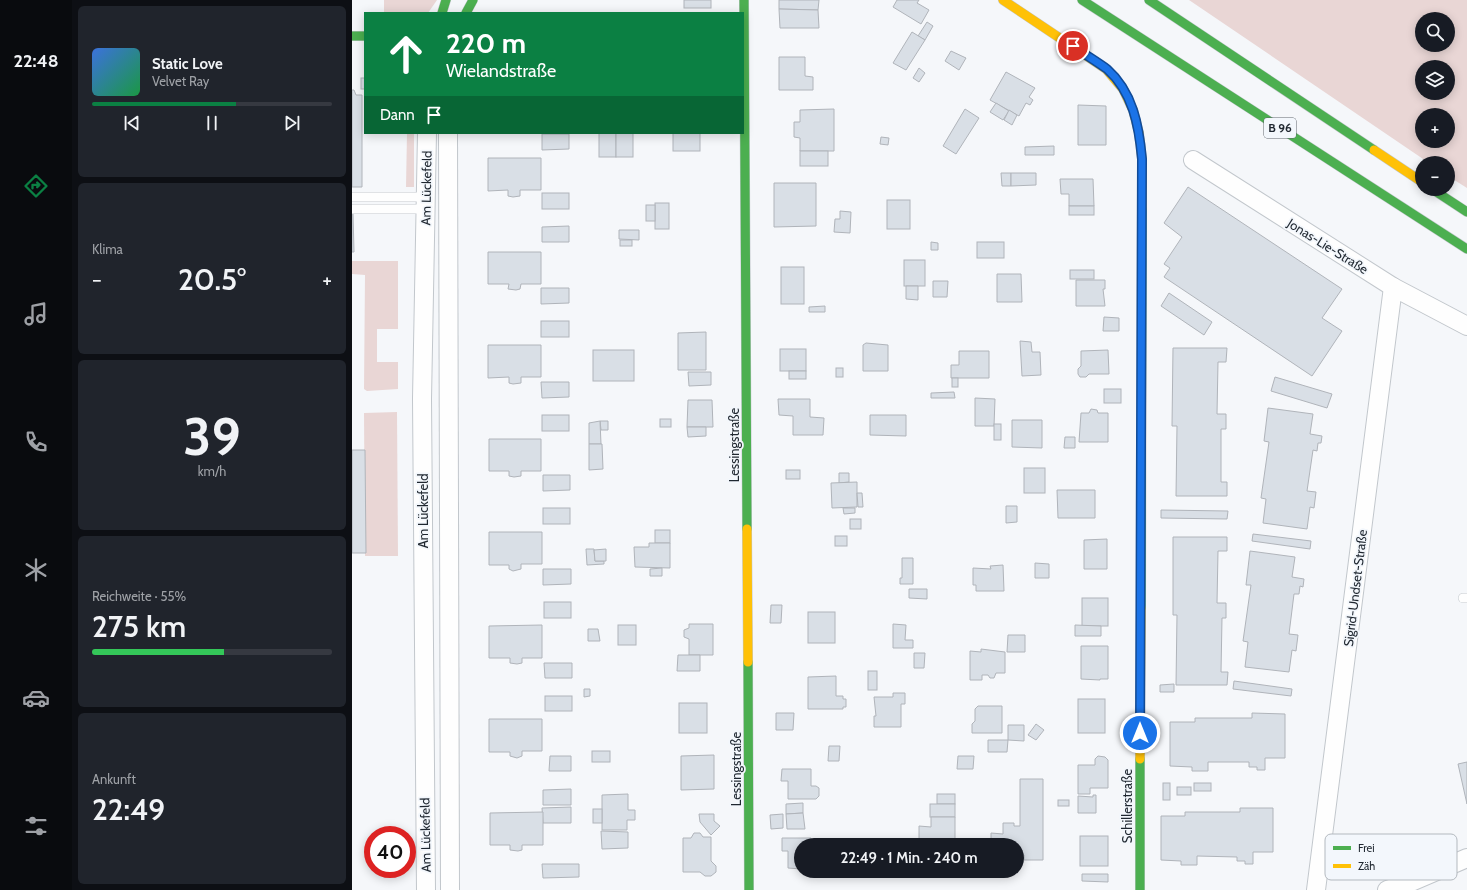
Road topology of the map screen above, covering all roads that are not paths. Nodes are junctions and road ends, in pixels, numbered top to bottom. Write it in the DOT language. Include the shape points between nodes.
graph roads {
  1 [pos="446,0"];
  2 [pos="473,0"];
  3 [pos="744,0"];
  4 [pos="1003,0"];
  5 [pos="1082,0"];
  6 [pos="1149,0"];
  7 [pos="442,12"];
  8 [pos="467,12"];
  9 [pos="352,36"];
  10 [pos="364,36"];
  11 [pos="427,134"];
  12 [pos="448,134"];
  13 [pos="1193,160"];
  14 [pos="1415,177"];
  15 [pos="1443,196"];
  16 [pos="352,197"];
  17 [pos="426,203"];
  18 [pos="352,209"];
  19 [pos="1467,212"];
  20 [pos="1467,249"];
  21 [pos="1393,287"];
  22 [pos="1467,326"];
  23 [pos="1467,858"];
  24 [pos="1457,863"];
  25 [pos="1425,880"];
  26 [pos="1413,886"];
  27 [pos="426,890"];
  28 [pos="450,890"];
  29 [pos="749,890"];
  30 [pos="1140,890"];
  31 [pos="1316,890"];
  32 [pos="1387,890"];
  1 -- 7 [label="main road"];
  2 -- 8 [label="main road"];
  3 -- 29 [label="main road, Lessingstraße"];
  4 -- 30 [label="main road, Schillerstraße" via="1106,69 1129,97 1140,136"];
  5 -- 20 [label="main road, B 96"];
  6 -- 14 [label="main road, B 96"];
  9 -- 10 [label="main road"];
  11 -- 17 [label="street, Am Lückefeld"];
  12 -- 28 [label="street, Am Lückefeld"];
  13 -- 21 [label="street, Jonas-Lie-Straße"];
  15 -- 19 [label="main road"];
  16 -- 17 [label="lane"];
  17 -- 18 [label="lane"];
  17 -- 27 [label="street, Am Lückefeld" via="422,407"];
  21 -- 22 [label="street, Jonas-Lie-Straße"];
  21 -- 31 [label="street, Sigrid-Undset-Straße"];
  23 -- 24 [label="street"];
  25 -- 26 [label="street"];
  26 -- 32 [label="street"];
}
